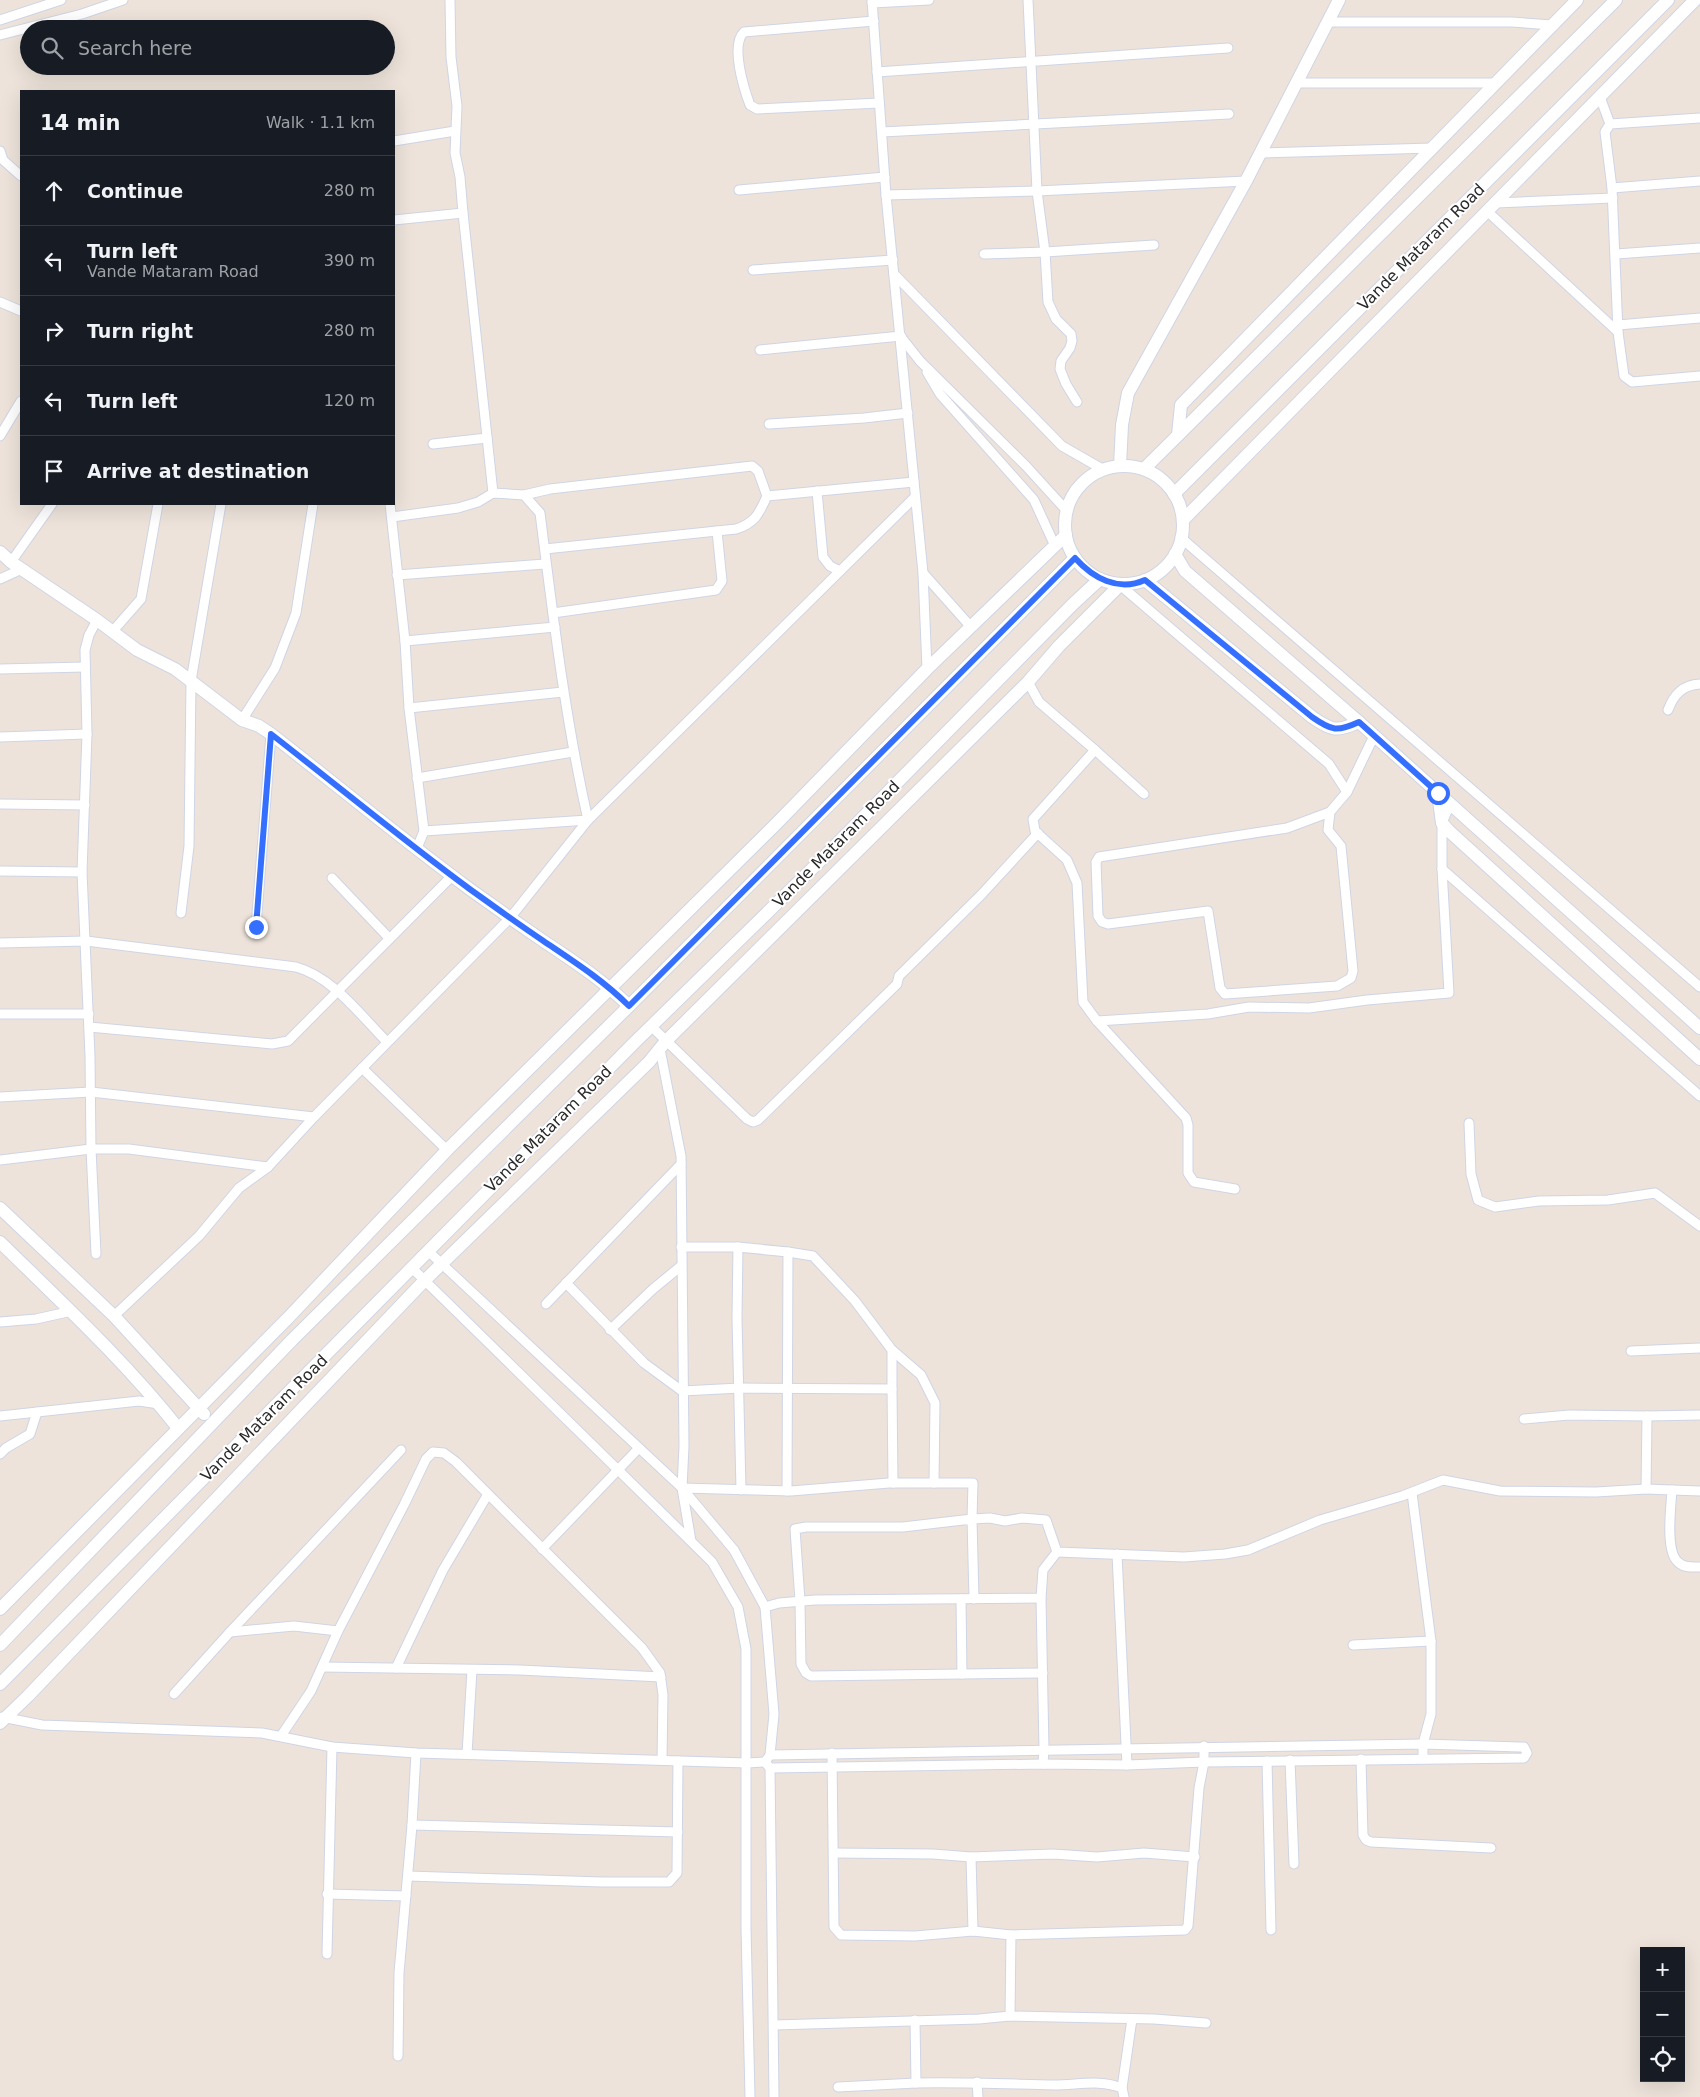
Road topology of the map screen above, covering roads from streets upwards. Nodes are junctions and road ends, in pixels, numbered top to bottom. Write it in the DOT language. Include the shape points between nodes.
graph roads {
  1 [pos="61,0"];
  2 [pos="123,0"];
  3 [pos="450,0"];
  4 [pos="929,0"];
  5 [pos="1028,0"];
  6 [pos="1338,0"];
  7 [pos="1577,0"];
  8 [pos="1616,0"];
  9 [pos="1668,0"];
  10 [pos="1695,0"];
  11 [pos="872,2"];
  12 [pos="0,20"];
  13 [pos="59,20"];
  14 [pos="874,20"];
  15 [pos="1327,22"];
  16 [pos="1552,24"];
  17 [pos="20,30"];
  18 [pos="0,35"];
  19 [pos="1228,48"];
  20 [pos="1032,62"];
  21 [pos="878,72"];
  22 [pos="1296,83"];
  23 [pos="1496,83"];
  24 [pos="1600,97"];
  25 [pos="879,103"];
  26 [pos="1229,114"];
  27 [pos="1700,118"];
  28 [pos="1610,124"];
  29 [pos="1035,125"];
  30 [pos="455,131"];
  31 [pos="882,132"];
  32 [pos="395,141"];
  33 [pos="1432,148"];
  34 [pos="0,151"];
  35 [pos="1261,153"];
  36 [pos="20,175"];
  37 [pos="885,177"];
  38 [pos="1246,181"];
  39 [pos="1700,181"];
  40 [pos="1612,188"];
  41 [pos="739,190"];
  42 [pos="1037,191"];
  43 [pos="886,195"];
  44 [pos="1613,198"];
  45 [pos="1491,207"];
  46 [pos="463,213"];
  47 [pos="395,220"];
  48 [pos="1154,245"];
  49 [pos="1700,248"];
  50 [pos="1045,252"];
  51 [pos="984,254"];
  52 [pos="1616,254"];
  53 [pos="893,260"];
  54 [pos="753,270"];
  55 [pos="894,274"];
  56 [pos="0,302"];
  57 [pos="20,312"];
  58 [pos="1700,318"];
  59 [pos="1618,329"];
  60 [pos="901,336"];
  61 [pos="760,350"];
  62 [pos="920,361"];
  63 [pos="1700,376"];
  64 [pos="1077,402"];
  65 [pos="20,403"];
  66 [pos="908,413"];
  67 [pos="769,424"];
  68 [pos="1178,435"];
  69 [pos="0,436"];
  70 [pos="487,438"];
  71 [pos="433,444"];
  72 [pos="1120,466"];
  73 [pos="1144,469"];
  74 [pos="1104,470"];
  75 [pos="914,482"];
  76 [pos="817,491"];
  77 [pos="493,493"];
  78 [pos="1174,494"];
  79 [pos="524,495"];
  80 [pos="767,496"];
  81 [pos="915,497"];
  82 [pos="51,505"];
  83 [pos="158,505"];
  84 [pos="221,505"];
  85 [pos="313,505"];
  86 [pos="390,505"];
  87 [pos="1067,510"];
  88 [pos="392,517"];
  89 [pos="1183,520"];
  90 [pos="717,531"];
  91 [pos="1066,535"];
  92 [pos="1180,537"];
  93 [pos="1055,546"];
  94 [pos="545,549"];
  95 [pos="0,552"];
  96 [pos="1175,554"];
  97 [pos="1075,558"];
  98 [pos="11,562"];
  99 [pos="546,564"];
  100 [pos="22,569"];
  101 [pos="840,571"];
  102 [pos="923,573"];
  103 [pos="397,575"];
  104 [pos="0,579"];
  105 [pos="1100,579"];
  106 [pos="1145,580"];
  107 [pos="1120,585"];
  108 [pos="553,613"];
  109 [pos="97,620"];
  110 [pos="970,626"];
  111 [pos="555,627"];
  112 [pos="112,632"];
  113 [pos="405,641"];
  114 [pos="85,667"];
  115 [pos="0,669"];
  116 [pos="927,669"];
  117 [pos="191,681"];
  118 [pos="1028,682"];
  119 [pos="1700,684"];
  120 [pos="563,692"];
  121 [pos="409,708"];
  122 [pos="1668,710"];
  123 [pos="242,720"];
  124 [pos="1359,722"];
  125 [pos="87,734"];
  126 [pos="271,734"];
  127 [pos="1374,736"];
  128 [pos="0,737"];
  129 [pos="1095,750"];
  130 [pos="573,752"];
  131 [pos="417,778"];
  132 [pos="1347,792"];
  133 [pos="1438,793"];
  134 [pos="1144,794"];
  135 [pos="0,804"];
  136 [pos="1450,804"];
  137 [pos="85,805"];
  138 [pos="1330,812"];
  139 [pos="588,820"];
  140 [pos="1442,822"];
  141 [pos="424,831"];
  142 [pos="1038,833"];
  143 [pos="417,848"];
  144 [pos="1442,869"];
  145 [pos="0,870"];
  146 [pos="82,872"];
  147 [pos="452,876"];
  148 [pos="332,878"];
  149 [pos="181,912"];
  150 [pos="510,918"];
  151 [pos="256,927"];
  152 [pos="390,938"];
  153 [pos="86,941"];
  154 [pos="0,943"];
  155 [pos="1700,988"];
  156 [pos="612,989"];
  157 [pos="337,991"];
  158 [pos="629,1006"];
  159 [pos="0,1014"];
  160 [pos="89,1014"];
  161 [pos="1097,1021"];
  162 [pos="89,1026"];
  163 [pos="651,1026"];
  164 [pos="1700,1028"];
  165 [pos="387,1042"];
  166 [pos="663,1045"];
  167 [pos="1700,1059"];
  168 [pos="362,1068"];
  169 [pos="91,1092"];
  170 [pos="1700,1096"];
  171 [pos="0,1097"];
  172 [pos="314,1117"];
  173 [pos="1469,1123"];
  174 [pos="91,1149"];
  175 [pos="447,1150"];
  176 [pos="0,1160"];
  177 [pos="681,1164"];
  178 [pos="268,1167"];
  179 [pos="1235,1189"];
  180 [pos="0,1208"];
  181 [pos="1700,1226"];
  182 [pos="0,1242"];
  183 [pos="681,1247"];
  184 [pos="738,1247"];
  185 [pos="428,1251"];
  186 [pos="788,1252"];
  187 [pos="96,1254"];
  188 [pos="442,1263"];
  189 [pos="681,1266"];
  190 [pos="412,1268"];
  191 [pos="424,1281"];
  192 [pos="566,1283"];
  193 [pos="546,1304"];
  194 [pos="72,1311"];
  195 [pos="114,1316"];
  196 [pos="0,1322"];
  197 [pos="610,1330"];
  198 [pos="1700,1348"];
  199 [pos="892,1350"];
  200 [pos="1631,1351"];
  201 [pos="740,1388"];
  202 [pos="788,1388"];
  203 [pos="892,1389"];
  204 [pos="682,1391"];
  205 [pos="159,1404"];
  206 [pos="198,1409"];
  207 [pos="37,1412"];
  208 [pos="1700,1415"];
  209 [pos="0,1416"];
  210 [pos="1647,1416"];
  211 [pos="1524,1419"];
  212 [pos="211,1423"];
  213 [pos="178,1428"];
  214 [pos="639,1448"];
  215 [pos="402,1450"];
  216 [pos="0,1454"];
  217 [pos="619,1470"];
  218 [pos="893,1483"];
  219 [pos="934,1483"];
  220 [pos="682,1488"];
  221 [pos="1646,1489"];
  222 [pos="741,1490"];
  223 [pos="1672,1490"];
  224 [pos="787,1491"];
  225 [pos="1700,1491"];
  226 [pos="1412,1492"];
  227 [pos="488,1494"];
  228 [pos="972,1519"];
  229 [pos="691,1541"];
  230 [pos="542,1549"];
  231 [pos="1057,1552"];
  232 [pos="1118,1554"];
  233 [pos="1700,1567"];
  234 [pos="1041,1598"];
  235 [pos="961,1599"];
  236 [pos="974,1599"];
  237 [pos="800,1601"];
  238 [pos="765,1607"];
  239 [pos="0,1609"];
  240 [pos="338,1631"];
  241 [pos="230,1632"];
  242 [pos="1431,1641"];
  243 [pos="0,1645"];
  244 [pos="1353,1645"];
  245 [pos="322,1667"];
  246 [pos="396,1668"];
  247 [pos="472,1670"];
  248 [pos="1043,1673"];
  249 [pos="962,1674"];
  250 [pos="661,1677"];
  251 [pos="0,1684"];
  252 [pos="174,1694"];
  253 [pos="2,1719"];
  254 [pos="282,1736"];
  255 [pos="1423,1744"];
  256 [pos="332,1746"];
  257 [pos="1204,1746"];
  258 [pos="1125,1748"];
  259 [pos="1044,1749"];
  260 [pos="416,1753"];
  261 [pos="832,1753"];
  262 [pos="467,1754"];
  263 [pos="1423,1758"];
  264 [pos="1361,1759"];
  265 [pos="662,1760"];
  266 [pos="678,1760"];
  267 [pos="1267,1760"];
  268 [pos="1290,1760"];
  269 [pos="768,1762"];
  270 [pos="1204,1762"];
  271 [pos="747,1763"];
  272 [pos="1043,1764"];
  273 [pos="1127,1765"];
  274 [pos="831,1768"];
  275 [pos="412,1825"];
  276 [pos="678,1832"];
  277 [pos="1491,1848"];
  278 [pos="834,1853"];
  279 [pos="970,1856"];
  280 [pos="1195,1857"];
  281 [pos="1294,1864"];
  282 [pos="408,1876"];
  283 [pos="327,1894"];
  284 [pos="406,1896"];
  285 [pos="1271,1930"];
  286 [pos="973,1931"];
  287 [pos="1011,1935"];
  288 [pos="326,1954"];
  289 [pos="1010,2016"];
  290 [pos="1132,2019"];
  291 [pos="916,2020"];
  292 [pos="1206,2023"];
  293 [pos="774,2025"];
  294 [pos="398,2056"];
  295 [pos="977,2082"];
  296 [pos="916,2083"];
  297 [pos="838,2086"];
  298 [pos="1123,2093"];
  299 [pos="750,2097"];
  300 [pos="774,2097"];
  301 [pos="978,2097"];
  1 -- 12 [label="street"];
  2 -- 13 [label="street"];
  3 -- 30 [label="street" via="451,57 457,106"];
  4 -- 11 [label="street"];
  5 -- 20 [label="street"];
  6 -- 15 [label="street"];
  7 -- 16 [label="street"];
  8 -- 68 [label="street"];
  9 -- 78 [label="street, Vande Mataram Road"];
  10 -- 24 [label="street"];
  11 -- 14 [label="street"];
  14 -- 21 [label="street"];
  14 -- 25 [label="street" via="744,32 739,39 738,69 750,105 757,109"];
  15 -- 16 [label="street"];
  15 -- 22 [label="street"];
  16 -- 23 [label="street"];
  17 -- 18 [label="street"];
  19 -- 20 [label="street"];
  20 -- 21 [label="street"];
  20 -- 29 [label="street"];
  21 -- 25 [label="street"];
  22 -- 23 [label="street"];
  22 -- 35 [label="street"];
  23 -- 33 [label="street"];
  24 -- 28 [label="street"];
  24 -- 45 [label="street"];
  25 -- 31 [label="street"];
  26 -- 29 [label="street"];
  27 -- 28 [label="street"];
  28 -- 40 [label="street" via="1606,132"];
  29 -- 31 [label="street"];
  29 -- 42 [label="street"];
  30 -- 32 [label="street"];
  30 -- 46 [label="street"];
  31 -- 37 [label="street"];
  33 -- 35 [label="street"];
  33 -- 68 [label="street" via="1181,405"];
  34 -- 36 [label="street" via="3,160"];
  35 -- 38 [label="street"];
  37 -- 41 [label="street"];
  37 -- 43 [label="street"];
  38 -- 42 [label="street"];
  38 -- 72 [label="street" via="1128,393"];
  39 -- 40 [label="street"];
  40 -- 44 [label="street"];
  42 -- 43 [label="street"];
  42 -- 50 [label="street"];
  43 -- 53 [label="street"];
  44 -- 45 [label="street"];
  44 -- 52 [label="street"];
  45 -- 59 [label="street"];
  45 -- 89 [label="street"];
  46 -- 47 [label="street"];
  46 -- 70 [label="street"];
  48 -- 50 [label="street"];
  49 -- 52 [label="street"];
  50 -- 51 [label="street"];
  50 -- 64 [label="street" via="1048,302 1056,319 1071,334 1072,341 1060,369"];
  52 -- 59 [label="street"];
  53 -- 54 [label="street"];
  53 -- 55 [label="street"];
  55 -- 60 [label="street"];
  55 -- 74 [label="street" via="1062,446"];
  56 -- 57 [label="street"];
  58 -- 59 [label="street"];
  59 -- 63 [label="street" via="1624,376 1632,382"];
  60 -- 61 [label="street"];
  60 -- 62 [label="street"];
  60 -- 66 [label="street"];
  62 -- 87 [label="street"];
  62 -- 93 [label="street" via="940,394 1034,500"];
  65 -- 69 [label="street"];
  66 -- 67 [label="street"];
  66 -- 75 [label="street"];
  68 -- 73 [label="street"];
  70 -- 71 [label="street"];
  70 -- 77 [label="street"];
  72 -- 73 [label="street"];
  72 -- 74 [label="street"];
  73 -- 78 [label="street" via="1161,479"];
  74 -- 87 [label="street" via="1096,472 1078,488"];
  75 -- 76 [label="street"];
  75 -- 81 [label="street"];
  76 -- 80 [label="street"];
  76 -- 101 [label="street" via="823,557"];
  77 -- 79 [label="street"];
  77 -- 88 [label="street" via="458,508"];
  78 -- 89 [label="street"];
  79 -- 80 [label="street" via="550,489 752,466 758,471"];
  79 -- 94 [label="street" via="540,513"];
  80 -- 90 [label="street" via="750,524"];
  81 -- 101 [label="street"];
  81 -- 102 [label="street"];
  82 -- 98 [label="street"];
  83 -- 112 [label="street" via="141,599"];
  84 -- 117 [label="street"];
  85 -- 123 [label="street" via="296,613 275,668"];
  86 -- 88 [label="street"];
  87 -- 91 [label="street"];
  88 -- 103 [label="street"];
  89 -- 92 [label="street"];
  90 -- 94 [label="street"];
  90 -- 108 [label="street" via="722,581 716,590"];
  91 -- 93 [label="street"];
  91 -- 97 [label="street"];
  92 -- 96 [label="street"];
  92 -- 155 [label="street"];
  93 -- 110 [label="street"];
  94 -- 99 [label="street"];
  95 -- 98 [label="street"];
  96 -- 106 [label="street" via="1157,574"];
  96 -- 124 [label="street" via="1185,571"];
  97 -- 105 [label="street" via="1086,571"];
  97 -- 158 [label="street, Vande Mataram Road"];
  98 -- 100 [label="street"];
  99 -- 103 [label="street"];
  99 -- 108 [label="street"];
  100 -- 104 [label="street"];
  100 -- 109 [label="street"];
  101 -- 139 [label="street"];
  102 -- 110 [label="street"];
  102 -- 116 [label="street"];
  103 -- 113 [label="street"];
  105 -- 107 [label="street"];
  105 -- 163 [label="street, Vande Mataram Road"];
  106 -- 107 [label="street"];
  106 -- 124 [label="street" via="1326,727 1341,730"];
  107 -- 118 [label="street"];
  107 -- 132 [label="street" via="1328,764"];
  108 -- 111 [label="street"];
  109 -- 112 [label="street"];
  109 -- 114 [label="street" via="89,635"];
  110 -- 116 [label="street"];
  111 -- 113 [label="street"];
  111 -- 120 [label="street"];
  112 -- 117 [label="street"];
  113 -- 121 [label="street"];
  114 -- 115 [label="street"];
  114 -- 125 [label="street"];
  116 -- 156 [label="street"];
  117 -- 123 [label="street"];
  117 -- 149 [label="street" via="189,846"];
  118 -- 129 [label="street" via="1039,702"];
  118 -- 166 [label="street"];
  119 -- 122 [label="street" via="1689,685 1680,691"];
  120 -- 121 [label="street"];
  120 -- 130 [label="street"];
  121 -- 131 [label="street"];
  123 -- 126 [label="street"];
  124 -- 127 [label="street"];
  125 -- 128 [label="street"];
  125 -- 137 [label="street"];
  126 -- 143 [label="street" via="380,819 397,836"];
  126 -- 151 [label="street"];
  127 -- 132 [label="street"];
  127 -- 133 [label="street"];
  129 -- 134 [label="street"];
  129 -- 142 [label="street" via="1032,818"];
  130 -- 131 [label="street"];
  130 -- 139 [label="street"];
  131 -- 141 [label="street"];
  132 -- 138 [label="street"];
  133 -- 136 [label="street"];
  133 -- 140 [label="street"];
  135 -- 137 [label="street"];
  136 -- 140 [label="street"];
  136 -- 164 [label="street"];
  137 -- 146 [label="street"];
  138 -- 138 [label="street" via="1328,830 1341,846 1353,971 1351,978 1337,986 1225,994 1220,988 1208,910 1108,924 1098,916 1096,862 1099,857 1287,828"];
  139 -- 141 [label="street"];
  139 -- 150 [label="street"];
  140 -- 144 [label="street"];
  140 -- 167 [label="street"];
  141 -- 143 [label="street"];
  142 -- 161 [label="street" via="1067,860 1077,883 1084,1002"];
  142 -- 166 [label="street" via="981,895 898,976 897,984 758,1120 746,1119"];
  143 -- 147 [label="street"];
  144 -- 161 [label="street" via="1449,993 1309,1008 1249,1007 1208,1014"];
  144 -- 170 [label="street"];
  145 -- 146 [label="street"];
  146 -- 153 [label="street"];
  147 -- 150 [label="street"];
  147 -- 152 [label="street"];
  148 -- 152 [label="street"];
  150 -- 156 [label="street"];
  150 -- 165 [label="street"];
  152 -- 157 [label="street"];
  153 -- 154 [label="street"];
  153 -- 157 [label="street" via="296,967 308,970"];
  153 -- 160 [label="street"];
  156 -- 158 [label="street"];
  156 -- 175 [label="street"];
  157 -- 162 [label="street" via="288,1041 272,1044"];
  157 -- 165 [label="street"];
  158 -- 212 [label="street, Vande Mataram Road"];
  159 -- 160 [label="street"];
  160 -- 162 [label="street"];
  161 -- 179 [label="street" via="1186,1118 1190,1178 1194,1182"];
  162 -- 169 [label="street"];
  163 -- 166 [label="street"];
  163 -- 185 [label="street, Vande Mataram Road"];
  165 -- 168 [label="street"];
  166 -- 177 [label="street"];
  166 -- 188 [label="street" via="650,1062"];
  168 -- 172 [label="street"];
  168 -- 175 [label="street"];
  169 -- 171 [label="street"];
  169 -- 172 [label="street"];
  169 -- 174 [label="street"];
  172 -- 178 [label="street"];
  173 -- 181 [label="street" via="1471,1174 1478,1200 1495,1207 1539,1201 1608,1200 1655,1193"];
  174 -- 176 [label="street"];
  174 -- 178 [label="street" via="130,1149"];
  174 -- 187 [label="street"];
  175 -- 206 [label="street"];
  177 -- 183 [label="street"];
  177 -- 192 [label="street"];
  178 -- 195 [label="street" via="239,1188 199,1236"];
  180 -- 195 [label="street"];
  182 -- 194 [label="street"];
  183 -- 184 [label="street"];
  183 -- 189 [label="street"];
  184 -- 186 [label="street"];
  184 -- 201 [label="street"];
  185 -- 188 [label="street"];
  185 -- 190 [label="street, Vande Mataram Road"];
  186 -- 199 [label="street" via="813,1256 855,1301"];
  186 -- 202 [label="street"];
  188 -- 191 [label="street"];
  188 -- 214 [label="street"];
  189 -- 197 [label="street"];
  189 -- 204 [label="street"];
  190 -- 191 [label="street"];
  190 -- 251 [label="street, Vande Mataram Road"];
  191 -- 217 [label="street"];
  191 -- 253 [label="street" via="35,1689"];
  192 -- 193 [label="street"];
  192 -- 197 [label="street"];
  194 -- 196 [label="street"];
  194 -- 205 [label="street"];
  195 -- 206 [label="street"];
  197 -- 204 [label="street" via="644,1363"];
  198 -- 200 [label="street"];
  199 -- 203 [label="street"];
  199 -- 219 [label="street" via="921,1375 935,1403"];
  201 -- 202 [label="street"];
  201 -- 204 [label="street"];
  201 -- 222 [label="street"];
  202 -- 203 [label="street"];
  202 -- 224 [label="street"];
  203 -- 218 [label="street"];
  204 -- 220 [label="street"];
  205 -- 207 [label="street" via="138,1401"];
  205 -- 213 [label="street"];
  206 -- 212 [label="street"];
  206 -- 213 [label="street"];
  207 -- 209 [label="street"];
  207 -- 216 [label="street" via="30,1434"];
  208 -- 210 [label="street"];
  210 -- 211 [label="street" via="1569,1415"];
  210 -- 221 [label="street"];
  212 -- 243 [label="street, Vande Mataram Road"];
  213 -- 239 [label="street"];
  214 -- 217 [label="street"];
  214 -- 220 [label="street"];
  215 -- 241 [label="street"];
  217 -- 229 [label="street"];
  217 -- 230 [label="street"];
  218 -- 219 [label="street"];
  218 -- 224 [label="street"];
  219 -- 228 [label="street" via="974,1483"];
  220 -- 222 [label="street"];
  220 -- 229 [label="street"];
  220 -- 238 [label="street" via="734,1550"];
  221 -- 223 [label="street"];
  221 -- 226 [label="street" via="1500,1491 1443,1480"];
  222 -- 224 [label="street"];
  223 -- 225 [label="street"];
  223 -- 233 [label="street" via="1670,1550 1677,1562"];
  226 -- 232 [label="street" via="1320,1520 1248,1550 1184,1557"];
  226 -- 242 [label="street"];
  227 -- 230 [label="street"];
  227 -- 240 [label="street" via="444,1453 433,1452 426,1459"];
  227 -- 246 [label="street" via="443,1570"];
  228 -- 231 [label="street" via="1046,1520"];
  228 -- 236 [label="street"];
  228 -- 237 [label="street" via="903,1527 795,1529"];
  229 -- 271 [label="street" via="712,1562 738,1607 746,1649"];
  230 -- 250 [label="street" via="642,1648"];
  231 -- 232 [label="street"];
  231 -- 234 [label="street" via="1043,1570"];
  232 -- 258 [label="street"];
  234 -- 236 [label="street"];
  234 -- 248 [label="street"];
  235 -- 236 [label="street"];
  235 -- 237 [label="street"];
  235 -- 249 [label="street"];
  237 -- 238 [label="street"];
  237 -- 249 [label="street" via="801,1664 811,1676"];
  238 -- 269 [label="street" via="774,1714"];
  240 -- 241 [label="street" via="294,1626"];
  240 -- 245 [label="street"];
  241 -- 252 [label="street"];
  242 -- 244 [label="street"];
  242 -- 255 [label="street" via="1431,1714"];
  245 -- 246 [label="street"];
  245 -- 254 [label="street" via="311,1691"];
  246 -- 247 [label="street"];
  247 -- 250 [label="street"];
  247 -- 262 [label="street"];
  248 -- 249 [label="street"];
  248 -- 259 [label="street"];
  250 -- 265 [label="street"];
  253 -- 254 [label="street" via="42,1725"];
  254 -- 256 [label="street"];
  255 -- 257 [label="street"];
  255 -- 263 [label="street"];
  255 -- 263 [label="street" via="1524,1747 1527,1753 1524,1758"];
  256 -- 260 [label="street"];
  256 -- 283 [label="street"];
  257 -- 258 [label="street"];
  257 -- 270 [label="street"];
  258 -- 259 [label="street"];
  258 -- 273 [label="street"];
  259 -- 261 [label="street"];
  259 -- 272 [label="street"];
  260 -- 262 [label="street"];
  260 -- 275 [label="street"];
  261 -- 269 [label="street"];
  261 -- 274 [label="street"];
  262 -- 265 [label="street"];
  263 -- 264 [label="street"];
  264 -- 268 [label="street"];
  264 -- 277 [label="street" via="1363,1835 1366,1840"];
  265 -- 266 [label="street"];
  266 -- 271 [label="street"];
  266 -- 276 [label="street"];
  267 -- 268 [label="street"];
  267 -- 270 [label="street"];
  267 -- 285 [label="street"];
  268 -- 281 [label="street"];
  269 -- 271 [label="street"];
  269 -- 274 [label="street"];
  269 -- 293 [label="street"];
  270 -- 273 [label="street"];
  270 -- 280 [label="street" via="1199,1788"];
  271 -- 299 [label="street"];
  272 -- 273 [label="street"];
  272 -- 274 [label="street"];
  274 -- 278 [label="street"];
  275 -- 276 [label="street"];
  275 -- 282 [label="street"];
  276 -- 282 [label="street" via="677,1873 669,1882"];
  278 -- 279 [label="street"];
  278 -- 286 [label="street" via="834,1927 840,1935 915,1936"];
  279 -- 280 [label="street" via="1052,1854 1097,1857 1144,1853"];
  279 -- 286 [label="street"];
  280 -- 287 [label="street" via="1185,1930"];
  282 -- 284 [label="street"];
  283 -- 284 [label="street"];
  283 -- 288 [label="street"];
  284 -- 294 [label="street"];
  286 -- 287 [label="street"];
  287 -- 289 [label="street"];
  289 -- 290 [label="street"];
  289 -- 291 [label="street"];
  290 -- 292 [label="street"];
  290 -- 298 [label="street"];
  291 -- 293 [label="street"];
  291 -- 296 [label="street"];
  293 -- 300 [label="street"];
  295 -- 296 [label="street"];
  295 -- 298 [label="street" via="1109,2083"];
  295 -- 301 [label="street"];
  296 -- 297 [label="street"];
}
